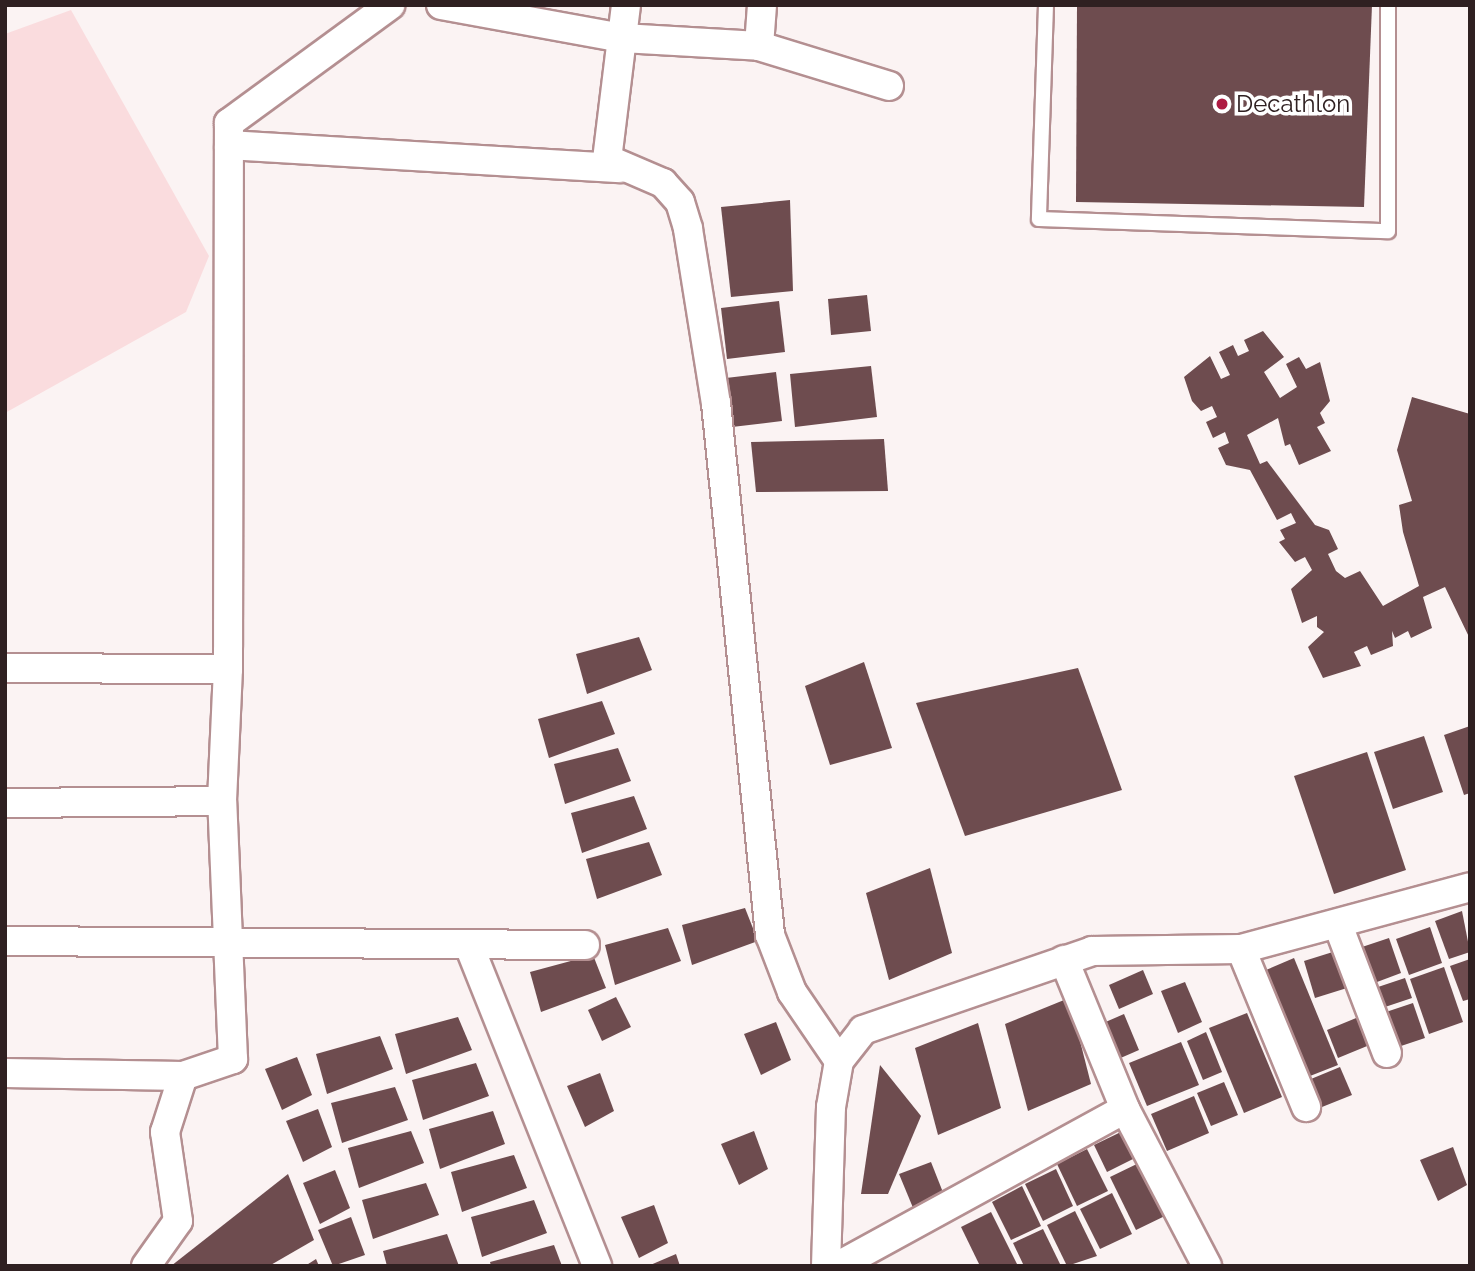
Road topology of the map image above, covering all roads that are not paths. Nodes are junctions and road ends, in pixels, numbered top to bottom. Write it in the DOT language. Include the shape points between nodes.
graph roads {
  1 [pos="390,5"];
  2 [pos="441,5"];
  3 [pos="626,5"];
  4 [pos="762,5"];
  5 [pos="1046,5"];
  6 [pos="1388,5"];
  7 [pos="622,38"];
  8 [pos="759,46"];
  9 [pos="889,86"];
  10 [pos="229,145"];
  11 [pos="619,168"];
  12 [pos="5,668"];
  13 [pos="228,669"];
  14 [pos="6,799"];
  15 [pos="222,801"];
  16 [pos="1468,894"];
  17 [pos="1338,925"];
  18 [pos="228,939"];
  19 [pos="5,941"];
  20 [pos="585,946"];
  21 [pos="470,948"];
  22 [pos="1241,949"];
  23 [pos="1064,960"];
  24 [pos="1387,1053"];
  25 [pos="839,1061"];
  26 [pos="5,1073"];
  27 [pos="183,1076"];
  28 [pos="1306,1107"];
  29 [pos="1125,1109"];
  30 [pos="146,1266"];
  31 [pos="597,1266"];
  32 [pos="827,1266"];
  33 [pos="838,1266"];
  34 [pos="1207,1266"];
  1 -- 10 [label="street" via="229,123"];
  2 -- 7 [label="street"];
  3 -- 7 [label="street"];
  4 -- 8 [label="street"];
  5 -- 6 [label="lane" via="1038,219 1388,231"];
  7 -- 8 [label="street"];
  7 -- 11 [label="street" via="607,159"];
  8 -- 9 [label="street"];
  10 -- 11 [label="street"];
  10 -- 13 [label="street"];
  11 -- 25 [label="street" via="663,183 680,202 688,229 716,403 770,935 792,992"];
  12 -- 13 [label="street"];
  13 -- 15 [label="street"];
  14 -- 15 [label="street"];
  15 -- 18 [label="street"];
  16 -- 17 [label="street"];
  17 -- 22 [label="street"];
  17 -- 24 [label="street"];
  18 -- 19 [label="street"];
  18 -- 21 [label="street"];
  18 -- 27 [label="street" via="233,1059"];
  20 -- 21 [label="street"];
  21 -- 31 [label="street"];
  22 -- 23 [label="street" via="1093,951"];
  22 -- 28 [label="street"];
  23 -- 25 [label="street" via="863,1030"];
  23 -- 29 [label="street"];
  25 -- 32 [label="street" via="831,1107"];
  26 -- 27 [label="street"];
  27 -- 30 [label="street" via="165,1132 178,1221"];
  29 -- 33 [label="street"];
  29 -- 34 [label="street"];
}
